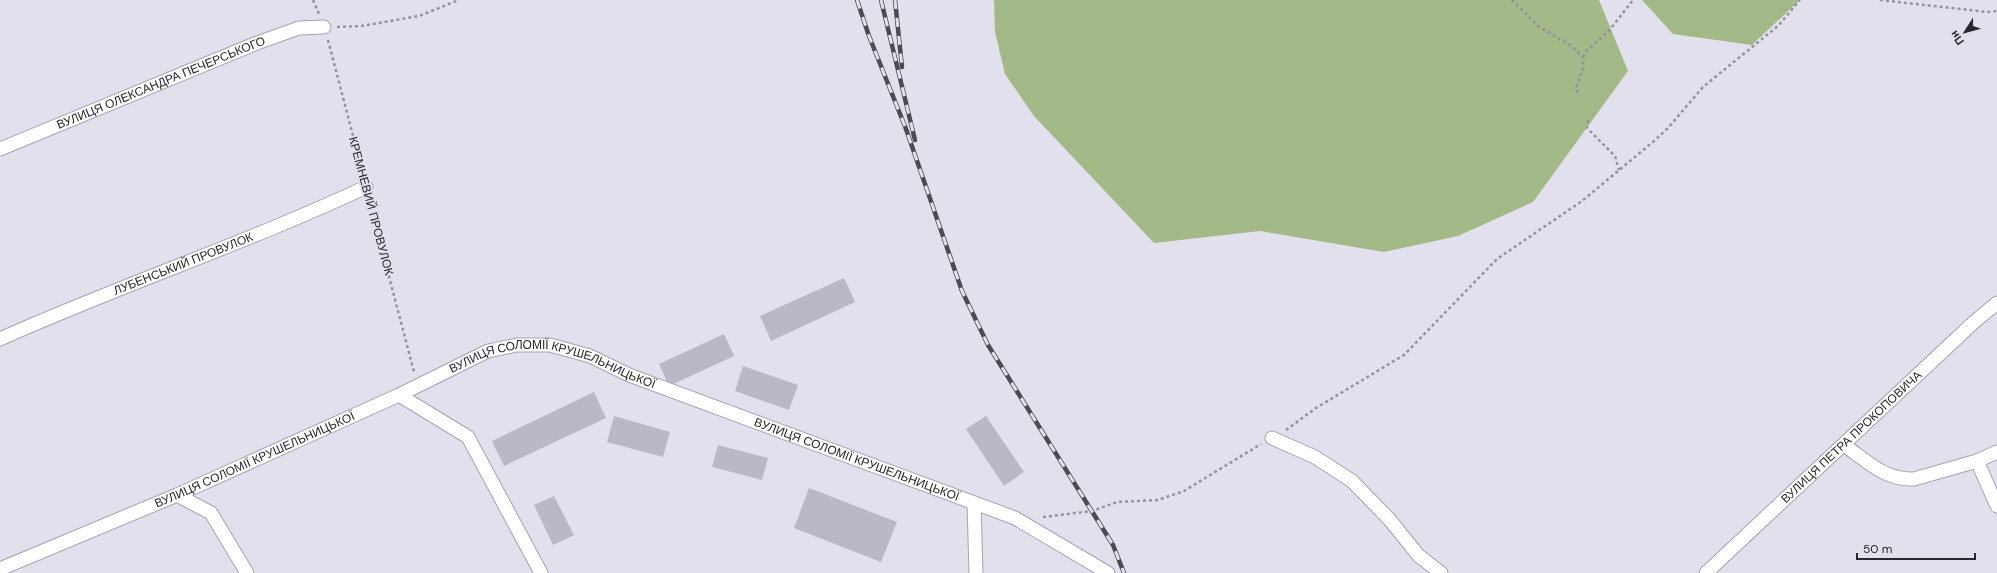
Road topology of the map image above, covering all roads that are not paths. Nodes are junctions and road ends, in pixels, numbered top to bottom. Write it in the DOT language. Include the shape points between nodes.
graph roads {
  1 [pos="324,27"];
  2 [pos="0,149"];
  3 [pos="366,187"];
  4 [pos="1997,303"];
  5 [pos="0,339"];
  6 [pos="399,395"];
  7 [pos="1272,438"];
  8 [pos="1844,445"];
  9 [pos="1997,452"];
  10 [pos="1977,462"];
  11 [pos="177,495"];
  12 [pos="974,503"];
  13 [pos="1997,506"];
  14 [pos="0,569"];
  15 [pos="247,573"];
  16 [pos="541,573"];
  17 [pos="976,573"];
  18 [pos="1108,573"];
  19 [pos="1441,573"];
  20 [pos="1706,573"];
  1 -- 2 [label="street, ВУЛИЦЯ ОЛЕКСАНДРА ПЕЧЕРСЬКОГО" via="299,28 264,40"];
  3 -- 5 [label="street, ЛУБЕНСЬКИЙ ПРОВУЛОК" via="328,205 60,312"];
  4 -- 8 [label="street, ВУЛИЦЯ ПЕТРА ПРОКОПОВИЧА" via="1973,322"];
  6 -- 11 [label="street, ВУЛИЦЯ СОЛОМІЇ КРУШЕЛЬНИЦЬКОЇ"];
  6 -- 12 [label="street, ВУЛИЦЯ СОЛОМІЇ КРУШЕЛЬНИЦЬКОЇ" via="488,351 517,345 550,345 590,356 629,375"];
  6 -- 16 [label="street" via="468,437"];
  7 -- 19 [label="street" via="1314,457 1352,481 1419,556"];
  8 -- 10 [label="street" via="1897,479 1914,479"];
  8 -- 20 [label="street, ВУЛИЦЯ ПЕТРА ПРОКОПОВИЧА"];
  9 -- 10 [label="street"];
  10 -- 13 [label="street"];
  11 -- 14 [label="street, ВУЛИЦЯ СОЛОМІЇ КРУШЕЛЬНИЦЬКОЇ"];
  11 -- 15 [label="street" via="211,513"];
  12 -- 17 [label="street"];
  12 -- 18 [label="street, ВУЛИЦЯ СОЛОМІЇ КРУШЕЛЬНИЦЬКОЇ" via="1015,518"];
}
